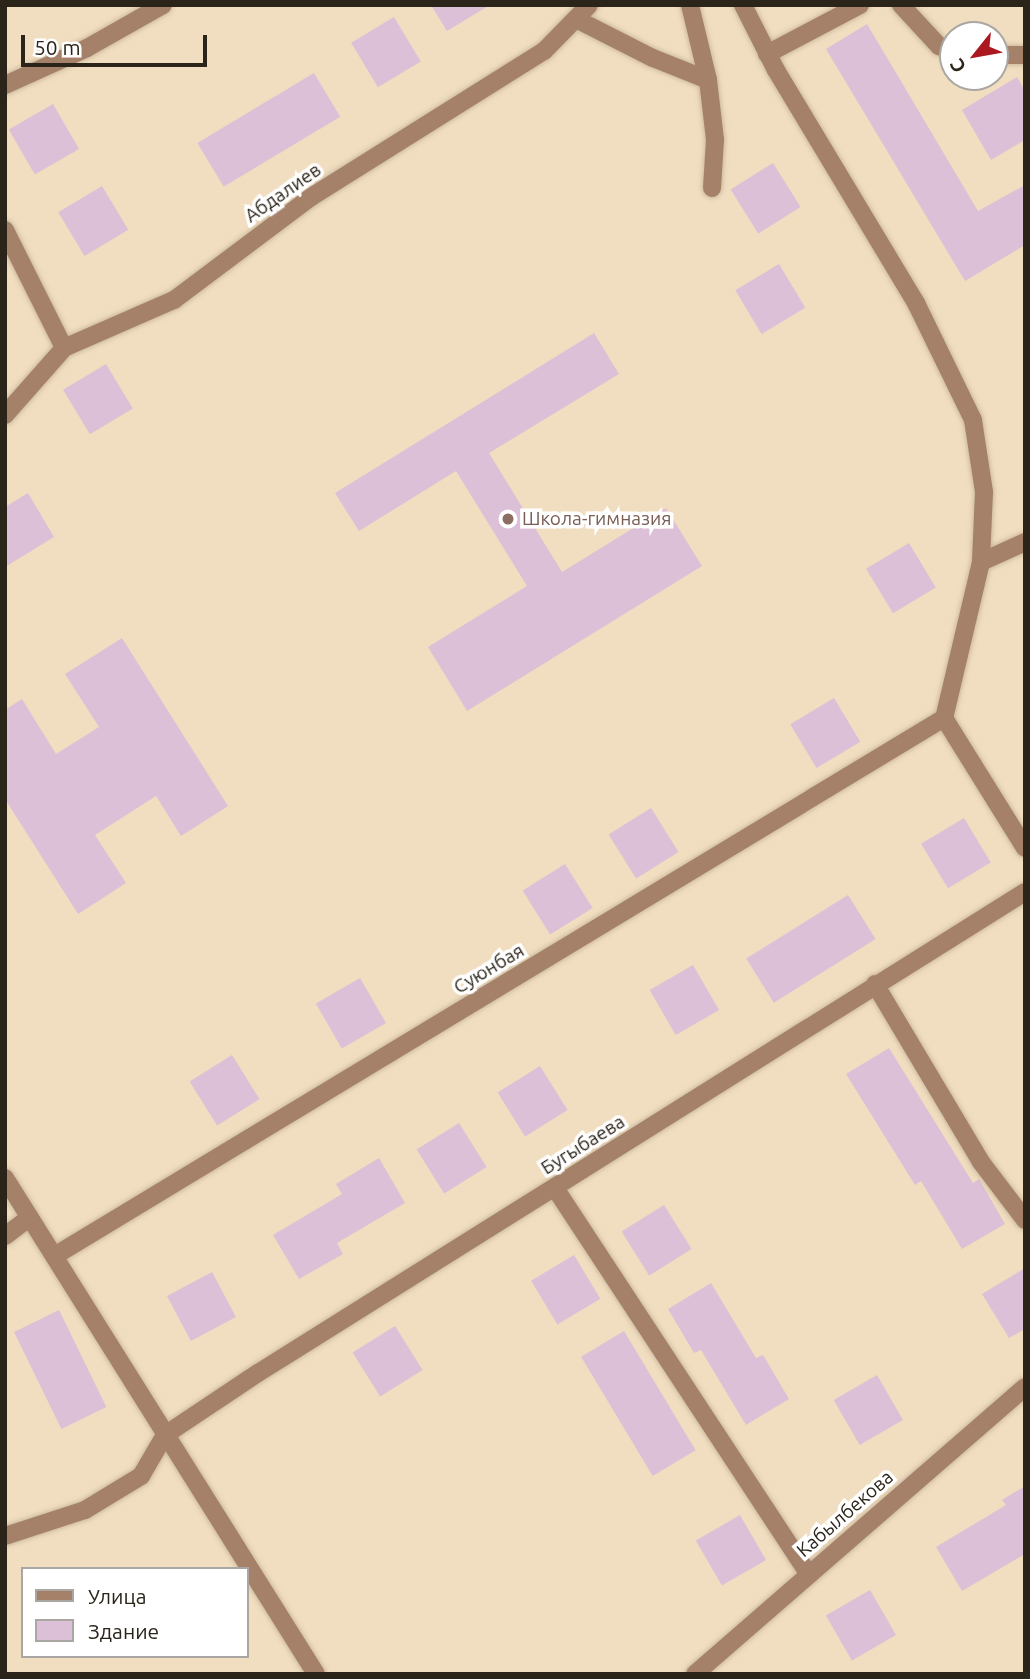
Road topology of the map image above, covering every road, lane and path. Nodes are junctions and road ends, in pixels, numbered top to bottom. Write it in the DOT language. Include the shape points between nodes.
graph roads {
  1 [pos="163,5"];
  2 [pos="589,5"];
  3 [pos="690,5"];
  4 [pos="743,5"];
  5 [pos="860,5"];
  6 [pos="901,5"];
  7 [pos="576,19"];
  8 [pos="939,46"];
  9 [pos="767,54"];
  10 [pos="708,80"];
  11 [pos="5,85"];
  12 [pos="712,188"];
  13 [pos="5,230"];
  14 [pos="64,348"];
  15 [pos="5,415"];
  16 [pos="1025,542"];
  17 [pos="981,562"];
  18 [pos="944,718"];
  19 [pos="1025,848"];
  20 [pos="1025,892"];
  21 [pos="875,984"];
  22 [pos="5,1178"];
  23 [pos="555,1188"];
  24 [pos="30,1217"];
  25 [pos="1025,1220"];
  26 [pos="5,1236"];
  27 [pos="56,1255"];
  28 [pos="1025,1387"];
  29 [pos="165,1435"];
  30 [pos="5,1536"];
  31 [pos="808,1573"];
  32 [pos="316,1674"];
  33 [pos="695,1674"];
  1 -- 11 [label="street" via="87,48"];
  2 -- 7 [label="street, Абдалиев"];
  3 -- 10 [label="street"];
  4 -- 9 [label="street"];
  5 -- 9 [label="street"];
  6 -- 8 [label="street"];
  7 -- 10 [label="street"];
  7 -- 14 [label="street, Абдалиев" via="544,51 310,197 174,300"];
  9 -- 17 [label="street" via="916,303 973,420 984,492"];
  10 -- 12 [label="street" via="715,140"];
  13 -- 14 [label="street"];
  14 -- 15 [label="street, Абдалиев"];
  16 -- 17 [label="street"];
  17 -- 18 [label="street"];
  18 -- 19 [label="street"];
  18 -- 27 [label="street, Суюнбая"];
  20 -- 21 [label="street, Бугыбаева"];
  21 -- 23 [label="street, Бугыбаева"];
  21 -- 25 [label="street" via="981,1162"];
  22 -- 24 [label="street"];
  23 -- 29 [label="street, Бугыбаева"];
  23 -- 31 [label="street"];
  24 -- 26 [label="street"];
  24 -- 27 [label="street"];
  27 -- 29 [label="street"];
  28 -- 31 [label="street, Кабылбекова"];
  29 -- 30 [label="street" via="141,1476 85,1510"];
  29 -- 32 [label="street"];
  31 -- 33 [label="street, Кабылбекова"];
}
